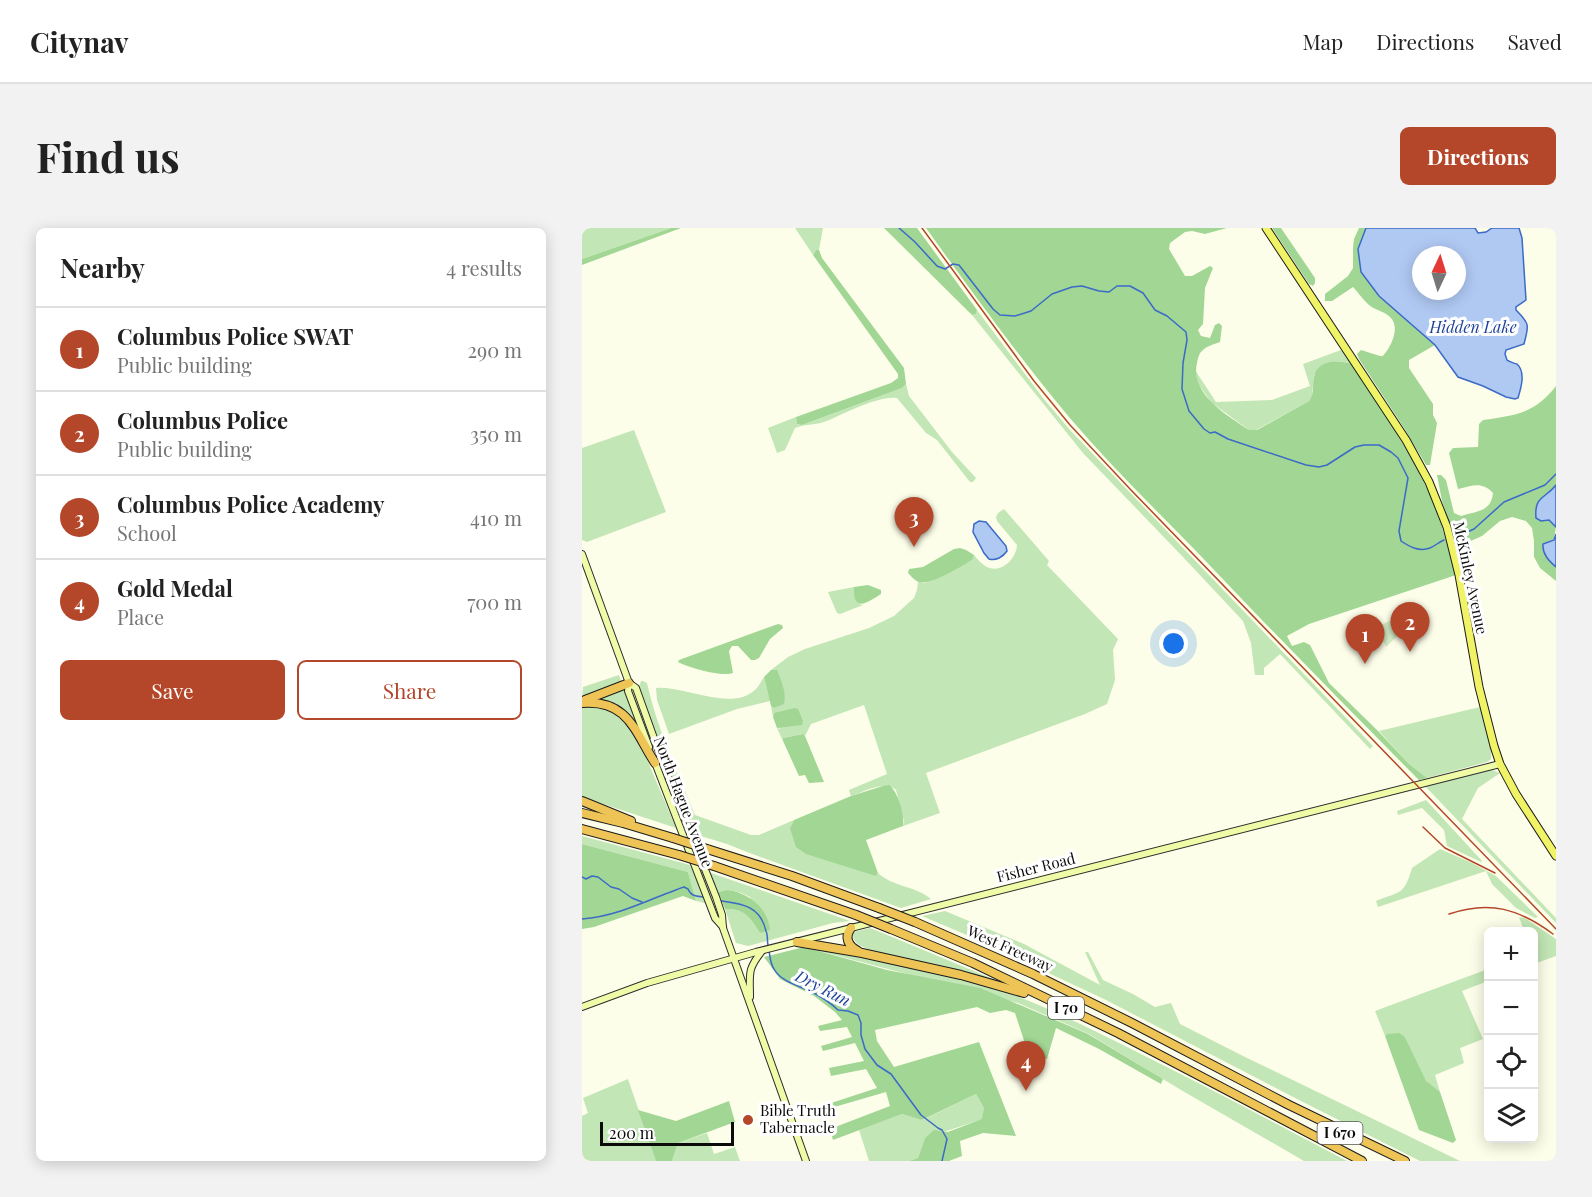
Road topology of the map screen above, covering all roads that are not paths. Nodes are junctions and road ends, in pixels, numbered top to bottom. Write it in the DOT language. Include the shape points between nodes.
graph roads {
  1 [pos="1266,228"];
  2 [pos="582,554"];
  3 [pos="629,683"];
  4 [pos="582,702"];
  5 [pos="655,763"];
  6 [pos="1500,764"];
  7 [pos="582,801"];
  8 [pos="582,813"];
  9 [pos="582,829"];
  10 [pos="653,832"];
  11 [pos="1556,856"];
  12 [pos="723,928"];
  13 [pos="851,928"];
  14 [pos="796,942"];
  15 [pos="762,950"];
  16 [pos="862,953"];
  17 [pos="735,958"];
  18 [pos="750,1002"];
  19 [pos="582,1007"];
  20 [pos="1089,1019"];
  21 [pos="1289,1105"];
  22 [pos="806,1161"];
  23 [pos="1362,1161"];
  24 [pos="1392,1161"];
  25 [pos="1405,1161"];
  1 -- 6 [label="main road, McKinley Avenue" via="1406,440 1429,482 1447,527 1479,687"];
  2 -- 3 [label="main road, North Hague Avenue"];
  3 -- 4 [label="highway"];
  3 -- 5 [label="main road, North Hague Avenue" via="628,691"];
  3 -- 12 [label="main road, North Hague Avenue" via="636,688 722,915"];
  4 -- 5 [label="highway" via="604,704 627,717"];
  5 -- 12 [label="main road, North Hague Avenue" via="715,918"];
  6 -- 11 [label="main road, McKinley Avenue"];
  6 -- 13 [label="main road, Fisher Road"];
  7 -- 10 [label="highway"];
  8 -- 10 [label="highway, West Freeway / I 70"];
  9 -- 20 [label="highway, West Freeway / I 70, bridge" via="714,866 891,928"];
  10 -- 21 [label="highway, West Freeway / I 70, bridge" via="792,876 915,922 1032,974"];
  12 -- 17 [label="main road, North Hague Avenue"];
  13 -- 14 [label="main road, Fisher Road"];
  13 -- 16 [label="highway" via="848,942"];
  14 -- 15 [label="main road, Fisher Road"];
  14 -- 16 [label="highway"];
  15 -- 17 [label="main road, Fisher Road"];
  15 -- 18 [label="main road" via="750,969"];
  16 -- 20 [label="highway" via="1011,988"];
  17 -- 18 [label="main road, North Hague Avenue"];
  17 -- 19 [label="main road, Fisher Road" via="647,983"];
  18 -- 22 [label="main road, North Hague Avenue"];
  20 -- 23 [label="highway, West Freeway / I 70"];
  21 -- 24 [label="highway, I 670"];
  21 -- 25 [label="highway, West Freeway / I 70"];
}
